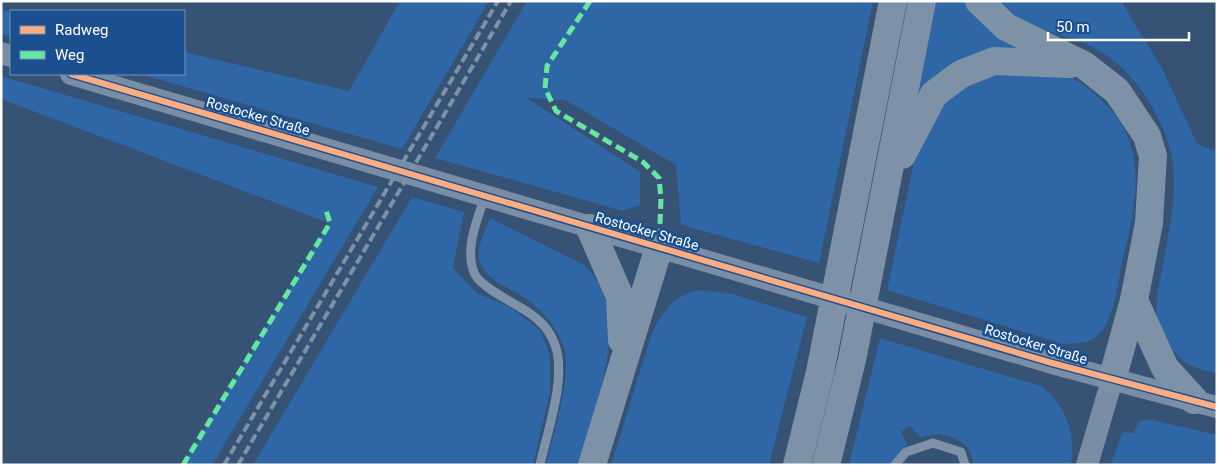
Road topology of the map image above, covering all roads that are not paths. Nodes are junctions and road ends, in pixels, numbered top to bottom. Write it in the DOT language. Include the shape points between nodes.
graph roads {
  1 [pos="893,1"];
  2 [pos="922,1"];
  3 [pos="979,1"];
  4 [pos="1084,65"];
  5 [pos="74,75"];
  6 [pos="886,188"];
  7 [pos="485,195"];
  8 [pos="590,228"];
  9 [pos="659,247"];
  10 [pos="1134,300"];
  11 [pos="623,362"];
  12 [pos="1112,380"];
  13 [pos="1205,404"];
  14 [pos="540,465"];
  15 [pos="592,465"];
  16 [pos="796,465"];
  17 [pos="826,465"];
  18 [pos="895,465"];
  19 [pos="966,465"];
  20 [pos="1087,465"];
  1 -- 16 [label="highway" via="820,372"];
  2 -- 6 [label="highway"];
  3 -- 4 [label="highway" via="1006,27"];
  4 -- 6 [label="highway" via="994,61 961,74 934,94"];
  4 -- 10 [label="highway" via="1118,91 1147,136 1153,156 1149,224"];
  5 -- 7 [label="street, Rostocker Straße"];
  6 -- 17 [label="highway" via="852,360"];
  7 -- 8 [label="street, Rostocker Straße"];
  7 -- 14 [label="lane" via="471,246 471,264 477,279 531,313 556,345 557,386"];
  8 -- 9 [label="street, Rostocker Straße"];
  8 -- 11 [label="highway" via="620,297"];
  9 -- 11 [label="highway"];
  9 -- 12 [label="street, Rostocker Straße"];
  10 -- 12 [label="highway"];
  10 -- 13 [label="highway" via="1164,368"];
  11 -- 15 [label="highway"];
  12 -- 13 [label="street, Rostocker Straße"];
  12 -- 20 [label="street"];
  18 -- 19 [label="lane" via="906,452 933,443 961,452"];
}
